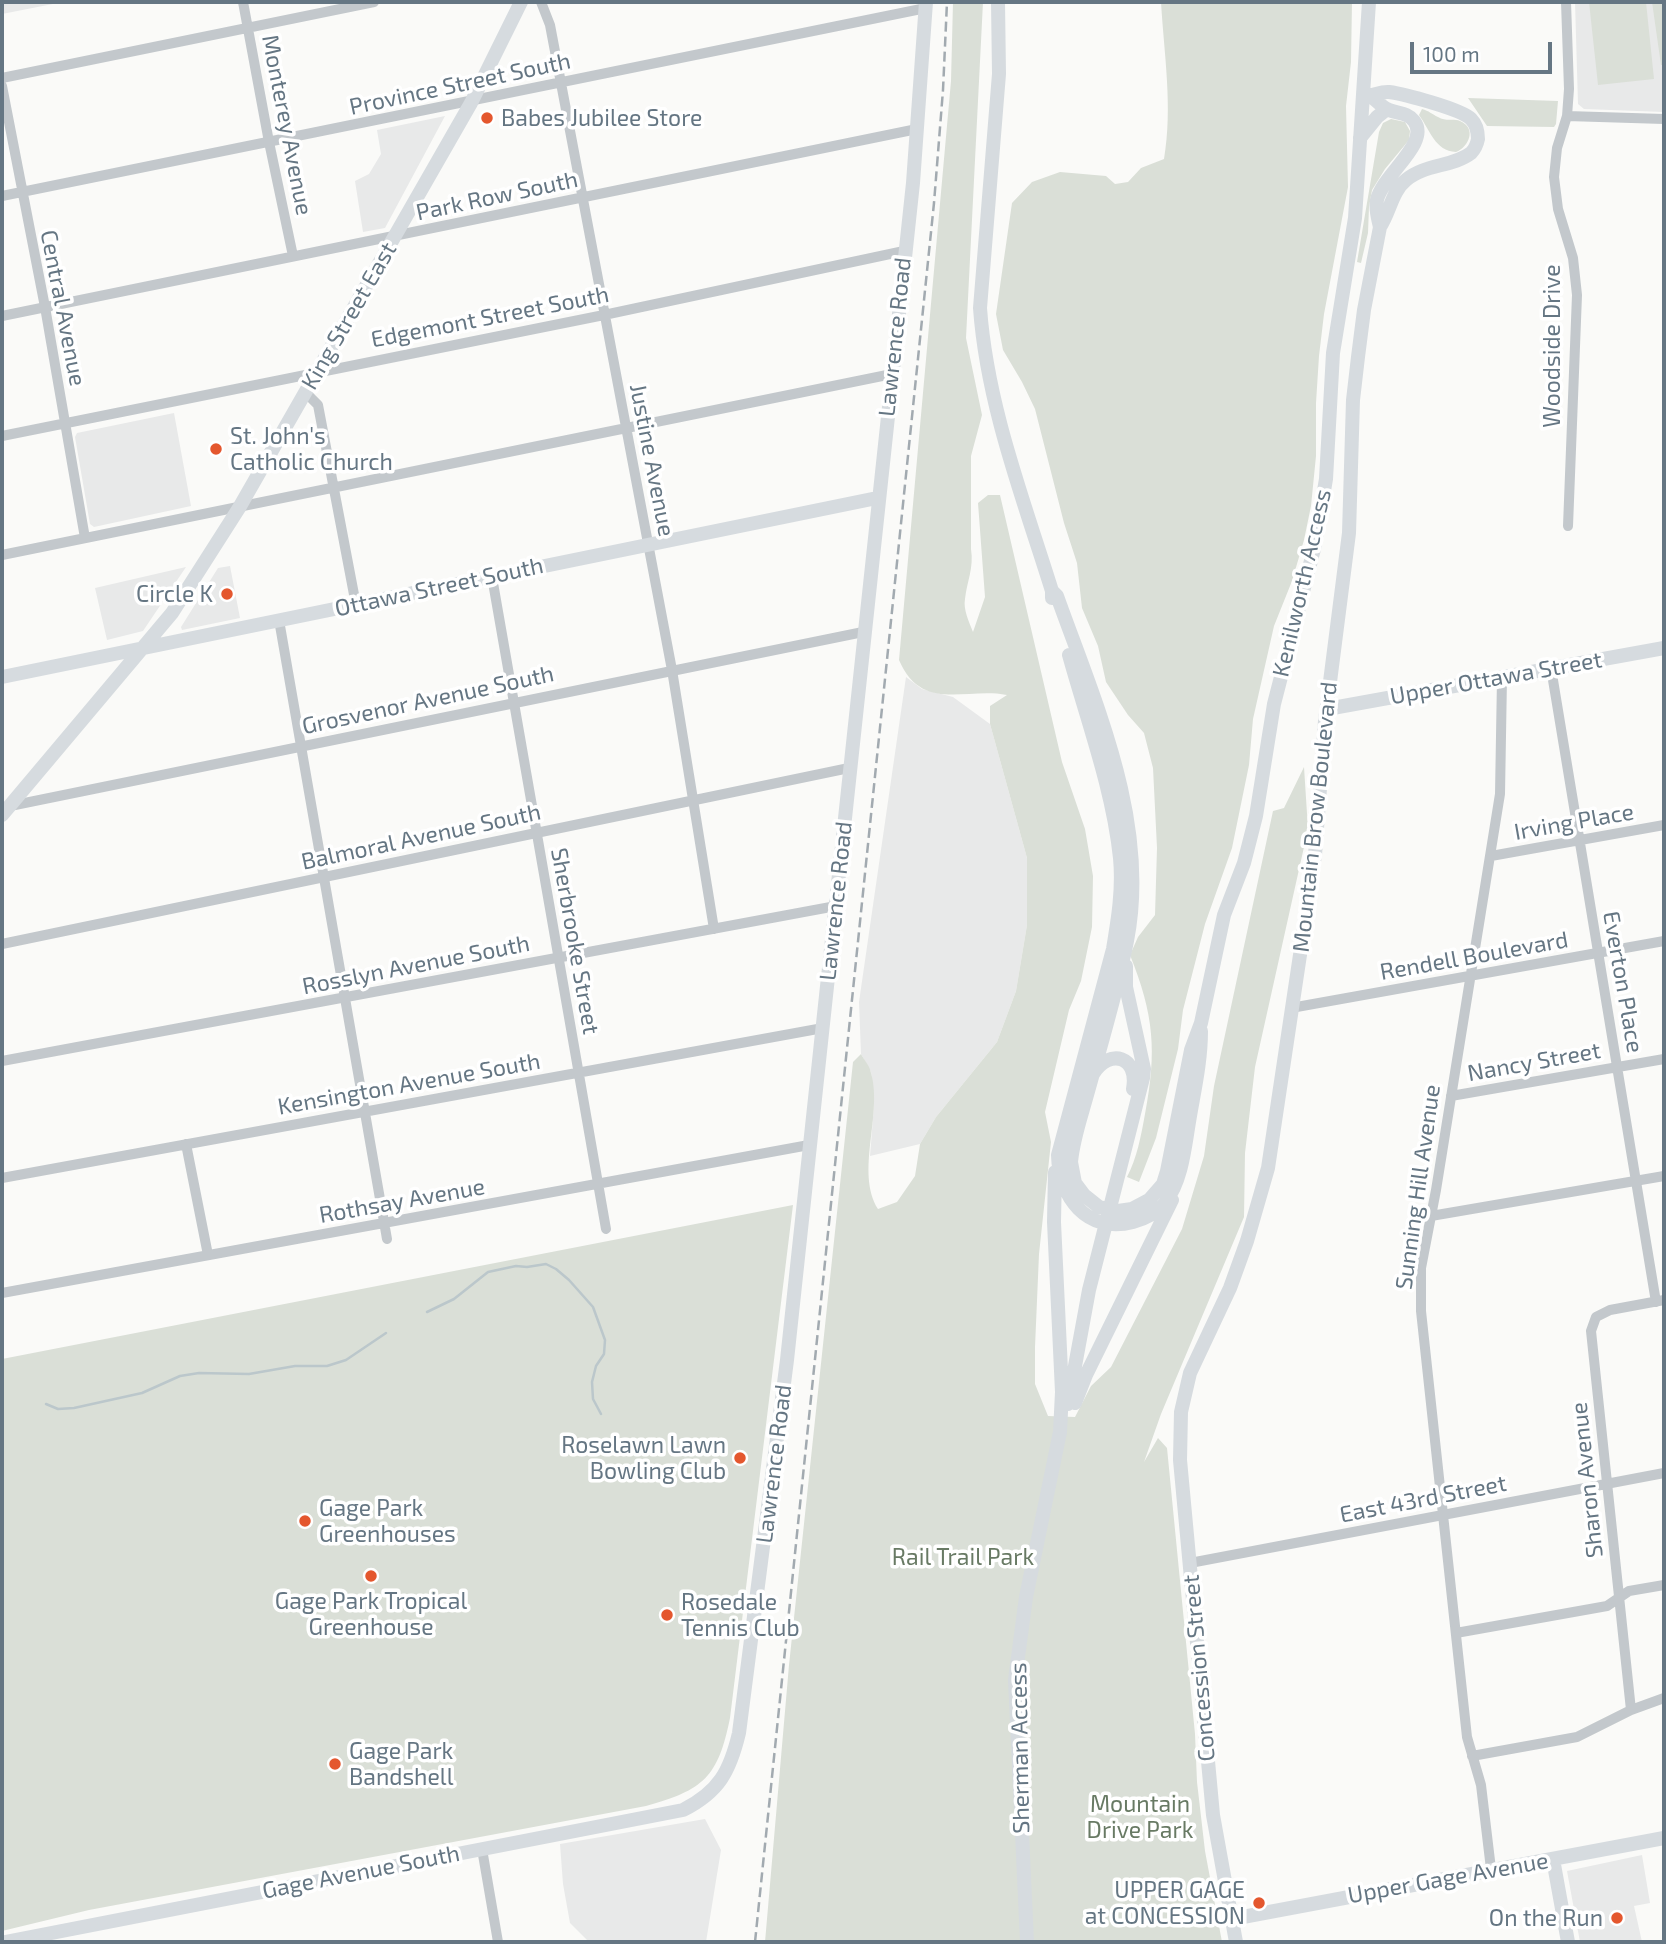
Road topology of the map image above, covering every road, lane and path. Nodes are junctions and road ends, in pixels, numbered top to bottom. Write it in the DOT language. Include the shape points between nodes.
graph roads {
  1 [pos="243,2"];
  2 [pos="374,2"];
  3 [pos="521,2"];
  4 [pos="541,2"];
  5 [pos="998,2"];
  6 [pos="1369,2"];
  7 [pos="1566,2"];
  8 [pos="926,5"];
  9 [pos="248,27"];
  10 [pos="2,78"];
  11 [pos="560,83"];
  12 [pos="2,86"];
  13 [pos="1367,96"];
  14 [pos="471,103"];
  15 [pos="1387,109"];
  16 [pos="1567,116"];
  17 [pos="1664,119"];
  18 [pos="917,129"];
  19 [pos="1360,138"];
  20 [pos="269,142"];
  21 [pos="21,192"];
  22 [pos="2,196"];
  23 [pos="581,198"];
  24 [pos="1380,227"];
  25 [pos="393,237"];
  26 [pos="904,251"];
  27 [pos="293,256"];
  28 [pos="45,307"];
  29 [pos="604,315"];
  30 [pos="2,316"];
  31 [pos="316,373"];
  32 [pos="892,374"];
  33 [pos="305,392"];
  34 [pos="65,424"];
  35 [pos="626,428"];
  36 [pos="2,436"];
  37 [pos="334,489"];
  38 [pos="877,498"];
  39 [pos="239,508"];
  40 [pos="1569,526"];
  41 [pos="85,538"];
  42 [pos="648,545"];
  43 [pos="2,555"];
  44 [pos="492,577"];
  45 [pos="1052,591"];
  46 [pos="356,605"];
  47 [pos="278,620"];
  48 [pos="863,632"];
  49 [pos="145,648"];
  50 [pos="1664,652"];
  51 [pos="1551,668"];
  52 [pos="672,670"];
  53 [pos="2,677"];
  54 [pos="1502,678"];
  55 [pos="514,702"];
  56 [pos="1327,709"];
  57 [pos="301,747"];
  58 [pos="849,768"];
  59 [pos="694,801"];
  60 [pos="4,810"];
  61 [pos="1664,825"];
  62 [pos="537,833"];
  63 [pos="1580,840"];
  64 [pos="1491,856"];
  65 [pos="323,877"];
  66 [pos="836,906"];
  67 [pos="714,929"];
  68 [pos="1127,940"];
  69 [pos="1664,941"];
  70 [pos="2,944"];
  71 [pos="1598,953"];
  72 [pos="558,958"];
  73 [pos="1469,976"];
  74 [pos="345,997"];
  75 [pos="1292,1008"];
  76 [pos="1201,1023"];
  77 [pos="823,1028"];
  78 [pos="1664,1059"];
  79 [pos="2,1060"];
  80 [pos="1618,1067"];
  81 [pos="578,1072"];
  82 [pos="1092,1075"];
  83 [pos="1451,1096"];
  84 [pos="366,1111"];
  85 [pos="186,1144"];
  86 [pos="809,1145"];
  87 [pos="1058,1155"];
  88 [pos="1184,1156"];
  89 [pos="1664,1176"];
  90 [pos="2,1178"];
  91 [pos="1637,1181"];
  92 [pos="598,1185"];
  93 [pos="1092,1210"];
  94 [pos="1431,1216"];
  95 [pos="1118,1218"];
  96 [pos="384,1223"];
  97 [pos="606,1229"];
  98 [pos="387,1239"];
  99 [pos="208,1255"];
  100 [pos="2,1293"];
  101 [pos="1660,1301"];
  102 [pos="1062,1392"];
  103 [pos="1184,1392"];
  104 [pos="1063,1425"];
  105 [pos="1664,1473"];
  106 [pos="1607,1484"];
  107 [pos="1443,1514"];
  108 [pos="1190,1563"];
  109 [pos="1664,1585"];
  110 [pos="1619,1597"];
  111 [pos="1456,1633"];
  112 [pos="1664,1698"];
  113 [pos="1631,1710"];
  114 [pos="1472,1756"];
  115 [pos="712,1791"];
  116 [pos="1664,1838"];
  117 [pos="482,1849"];
  118 [pos="1553,1859"];
  119 [pos="1491,1869"];
  120 [pos="1232,1919"];
  121 [pos="64,1936"];
  122 [pos="5,1942"];
  123 [pos="498,1942"];
  124 [pos="1027,1942"];
  125 [pos="1236,1942"];
  126 [pos="1568,1942"];
  1 -- 9 [label="street, Monterey Avenue"];
  2 -- 9 [label="street"];
  3 -- 14 [label="main road, King Street East"];
  4 -- 11 [label="street, Justine Avenue" via="549,19"];
  5 -- 45 [label="main road" via="999,74 980,308 982,337 991,392"];
  6 -- 13 [label="main road, Kenilworth Access"];
  7 -- 16 [label="street, Woodside Drive"];
  8 -- 11 [label="street, Province Street South"];
  8 -- 18 [label="main road, Lawrence Road"];
  9 -- 10 [label="street"];
  9 -- 20 [label="street, Monterey Avenue"];
  11 -- 14 [label="street, Province Street South"];
  11 -- 23 [label="street, Justine Avenue"];
  12 -- 21 [label="street, Central Avenue"];
  13 -- 15 [label="main road, Mountain Brow Boulevard"];
  13 -- 19 [label="main road, Kenilworth Access"];
  13 -- 24 [label="main road, Mountain Brow Boulevard" via="1386,91 1463,113 1475,124 1478,135 1468,155 1404,181"];
  14 -- 20 [label="street, Province Street South"];
  14 -- 25 [label="main road, King Street East"];
  15 -- 19 [label="main road"];
  15 -- 24 [label="main road, Mountain Brow Boulevard" via="1408,115 1417,125 1418,135 1380,189 1376,208"];
  16 -- 17 [label="street"];
  16 -- 40 [label="street, Woodside Drive" via="1554,177 1577,295"];
  18 -- 23 [label="street, Park Row South"];
  18 -- 26 [label="main road, Lawrence Road"];
  19 -- 76 [label="main road, Kenilworth Access" via="1355,218 1333,353 1326,479 1314,549 1274,704 1256,816 1224,915"];
  20 -- 21 [label="street, Province Street South"];
  20 -- 27 [label="street, Monterey Avenue"];
  21 -- 22 [label="street, Province Street South"];
  21 -- 28 [label="street, Central Avenue"];
  23 -- 25 [label="street, Park Row South"];
  23 -- 29 [label="street, Justine Avenue"];
  24 -- 56 [label="main road, Mountain Brow Boulevard" via="1357,357 1349,533"];
  25 -- 27 [label="street, Park Row South"];
  25 -- 31 [label="main road, King Street East"];
  26 -- 29 [label="street, Edgemont Street South"];
  26 -- 32 [label="main road, Lawrence Road"];
  27 -- 28 [label="street, Park Row South"];
  28 -- 30 [label="street, Park Row South"];
  28 -- 34 [label="street, Central Avenue"];
  29 -- 31 [label="street, Edgemont Street South"];
  29 -- 35 [label="street, Justine Avenue"];
  31 -- 33 [label="main road, King Street East"];
  31 -- 34 [label="street, Edgemont Street South"];
  32 -- 35 [label="street"];
  32 -- 38 [label="main road, Lawrence Road"];
  33 -- 37 [label="street" via="318,405"];
  33 -- 39 [label="main road, King Street East"];
  34 -- 36 [label="street, Edgemont Street South"];
  34 -- 41 [label="street, Central Avenue"];
  35 -- 37 [label="street"];
  35 -- 42 [label="street, Justine Avenue"];
  37 -- 39 [label="street"];
  37 -- 46 [label="street"];
  38 -- 42 [label="main road, Ottawa Street South"];
  38 -- 48 [label="main road, Lawrence Road"];
  39 -- 41 [label="street"];
  39 -- 49 [label="main road, King Street East"];
  41 -- 43 [label="street"];
  42 -- 44 [label="main road, Ottawa Street South"];
  42 -- 52 [label="street, Justine Avenue"];
  44 -- 46 [label="main road, Ottawa Street South"];
  44 -- 55 [label="street, Sherbrooke Street"];
  45 -- 68 [label="main road" via="1095,704 1123,800 1132,854"];
  45 -- 87 [label="main road" via="1114,818 1121,888 1113,949"];
  46 -- 47 [label="main road, Ottawa Street South"];
  47 -- 49 [label="main road, Ottawa Street South"];
  47 -- 57 [label="street"];
  48 -- 52 [label="street, Grosvenor Avenue South"];
  48 -- 58 [label="main road, Lawrence Road"];
  49 -- 53 [label="main road, Ottawa Street South"];
  49 -- 60 [label="main road, King Street East"];
  50 -- 51 [label="main road, Upper Ottawa Street"];
  51 -- 54 [label="main road, Upper Ottawa Street"];
  51 -- 63 [label="street, Everton Place"];
  52 -- 55 [label="street, Grosvenor Avenue South"];
  52 -- 59 [label="street, Justine Avenue"];
  54 -- 56 [label="main road, Upper Ottawa Street"];
  54 -- 64 [label="street, Sunning Hill Avenue" via="1500,794"];
  55 -- 57 [label="street, Grosvenor Avenue South"];
  55 -- 62 [label="street, Sherbrooke Street"];
  56 -- 75 [label="main road, Mountain Brow Boulevard" via="1315,855"];
  57 -- 60 [label="street, Grosvenor Avenue South"];
  57 -- 65 [label="street"];
  58 -- 59 [label="street, Balmoral Avenue South"];
  58 -- 66 [label="main road, Lawrence Road"];
  59 -- 62 [label="street, Balmoral Avenue South"];
  59 -- 67 [label="street, Justine Avenue"];
  61 -- 63 [label="street, Irving Place"];
  62 -- 65 [label="street, Balmoral Avenue South"];
  62 -- 72 [label="street, Sherbrooke Street"];
  63 -- 64 [label="street, Irving Place"];
  63 -- 71 [label="street, Everton Place"];
  64 -- 73 [label="street, Sunning Hill Avenue"];
  65 -- 70 [label="street, Balmoral Avenue South"];
  65 -- 74 [label="street"];
  66 -- 67 [label="street, Rosslyn Avenue South"];
  66 -- 77 [label="main road, Lawrence Road"];
  67 -- 72 [label="street, Rosslyn Avenue South"];
  68 -- 82 [label="main road"];
  68 -- 104 [label="main road" via="1125,977 1143,1078 1084,1312"];
  69 -- 71 [label="street, Rendell Boulevard"];
  71 -- 73 [label="street, Rendell Boulevard"];
  71 -- 80 [label="street, Everton Place"];
  72 -- 74 [label="street, Rosslyn Avenue South"];
  72 -- 81 [label="street, Sherbrooke Street"];
  73 -- 75 [label="street, Rendell Boulevard"];
  73 -- 83 [label="street, Sunning Hill Avenue"];
  74 -- 79 [label="street, Rosslyn Avenue South"];
  74 -- 84 [label="street"];
  75 -- 103 [label="main road, Mountain Brow Boulevard" via="1268,1168 1230,1288"];
  76 -- 88 [label="main road, Kenilworth Access" via="1201,1055"];
  76 -- 95 [label="main road, Kenilworth Access" via="1191,1050 1163,1184 1142,1205"];
  77 -- 81 [label="street, Kensington Avenue South"];
  77 -- 86 [label="main road, Lawrence Road"];
  78 -- 80 [label="street, Nancy Street"];
  80 -- 83 [label="street, Nancy Street"];
  80 -- 91 [label="street, Everton Place"];
  81 -- 84 [label="street, Kensington Avenue South"];
  81 -- 92 [label="street, Sherbrooke Street"];
  82 -- 93 [label="main road" via="1071,1162 1075,1182"];
  82 -- 102 [label="main road" via="1103,1062 1117,1058 1127,1062 1135,1076 1080,1291"];
  83 -- 94 [label="street, Sunning Hill Avenue"];
  84 -- 85 [label="street, Kensington Avenue South"];
  84 -- 96 [label="street"];
  85 -- 90 [label="street, Kensington Avenue South"];
  85 -- 99 [label="street"];
  86 -- 92 [label="street, Rothsay Avenue"];
  86 -- 115 [label="main road, Lawrence Road" via="739,1733 730,1765"];
  87 -- 93 [label="main road" via="1063,1187 1072,1201"];
  87 -- 102 [label="main road" via="1054,1222"];
  88 -- 95 [label="main road, Kenilworth Access" via="1163,1206 1139,1220"];
  88 -- 104 [label="main road" via="1171,1202"];
  89 -- 91 [label="street"];
  91 -- 94 [label="street"];
  91 -- 101 [label="street, Everton Place"];
  92 -- 96 [label="street, Rothsay Avenue"];
  92 -- 97 [label="street, Sherbrooke Street"];
  93 -- 95 [label="main road" via="1105,1209"];
  94 -- 107 [label="street, Sunning Hill Avenue" via="1421,1268 1421,1311"];
  96 -- 98 [label="street"];
  96 -- 99 [label="street, Rothsay Avenue"];
  99 -- 100 [label="street, Rothsay Avenue"];
  101 -- 106 [label="street, Sharon Avenue" via="1609,1310 1596,1317 1591,1331"];
  102 -- 104 [label="main road"];
  103 -- 108 [label="main road, Concession Street" via="1178,1434"];
  104 -- 124 [label="main road, Sherman Access" via="1026,1597 1015,1680"];
  105 -- 106 [label="street, East 43rd Street"];
  106 -- 107 [label="street, East 43rd Street"];
  106 -- 110 [label="street, Sharon Avenue"];
  107 -- 108 [label="street, East 43rd Street"];
  107 -- 111 [label="street, Sunning Hill Avenue"];
  108 -- 120 [label="main road, Concession Street" via="1213,1815"];
  109 -- 110 [label="street"];
  110 -- 111 [label="street" via="1607,1606"];
  110 -- 113 [label="street, Sharon Avenue"];
  111 -- 114 [label="street, Sunning Hill Avenue"];
  112 -- 113 [label="street"];
  113 -- 114 [label="street" via="1577,1737"];
  114 -- 119 [label="street, Sunning Hill Avenue" via="1481,1785"];
  115 -- 117 [label="main road, Gage Avenue South" via="683,1810"];
  116 -- 118 [label="main road, Upper Gage Avenue"];
  117 -- 121 [label="main road, Gage Avenue South"];
  117 -- 123 [label="street"];
  118 -- 119 [label="main road, Upper Gage Avenue"];
  118 -- 126 [label="main road"];
  119 -- 120 [label="main road, Upper Gage Avenue"];
  120 -- 125 [label="main road, Concession Street"];
  121 -- 122 [label="main road, Gage Avenue South"];
}
